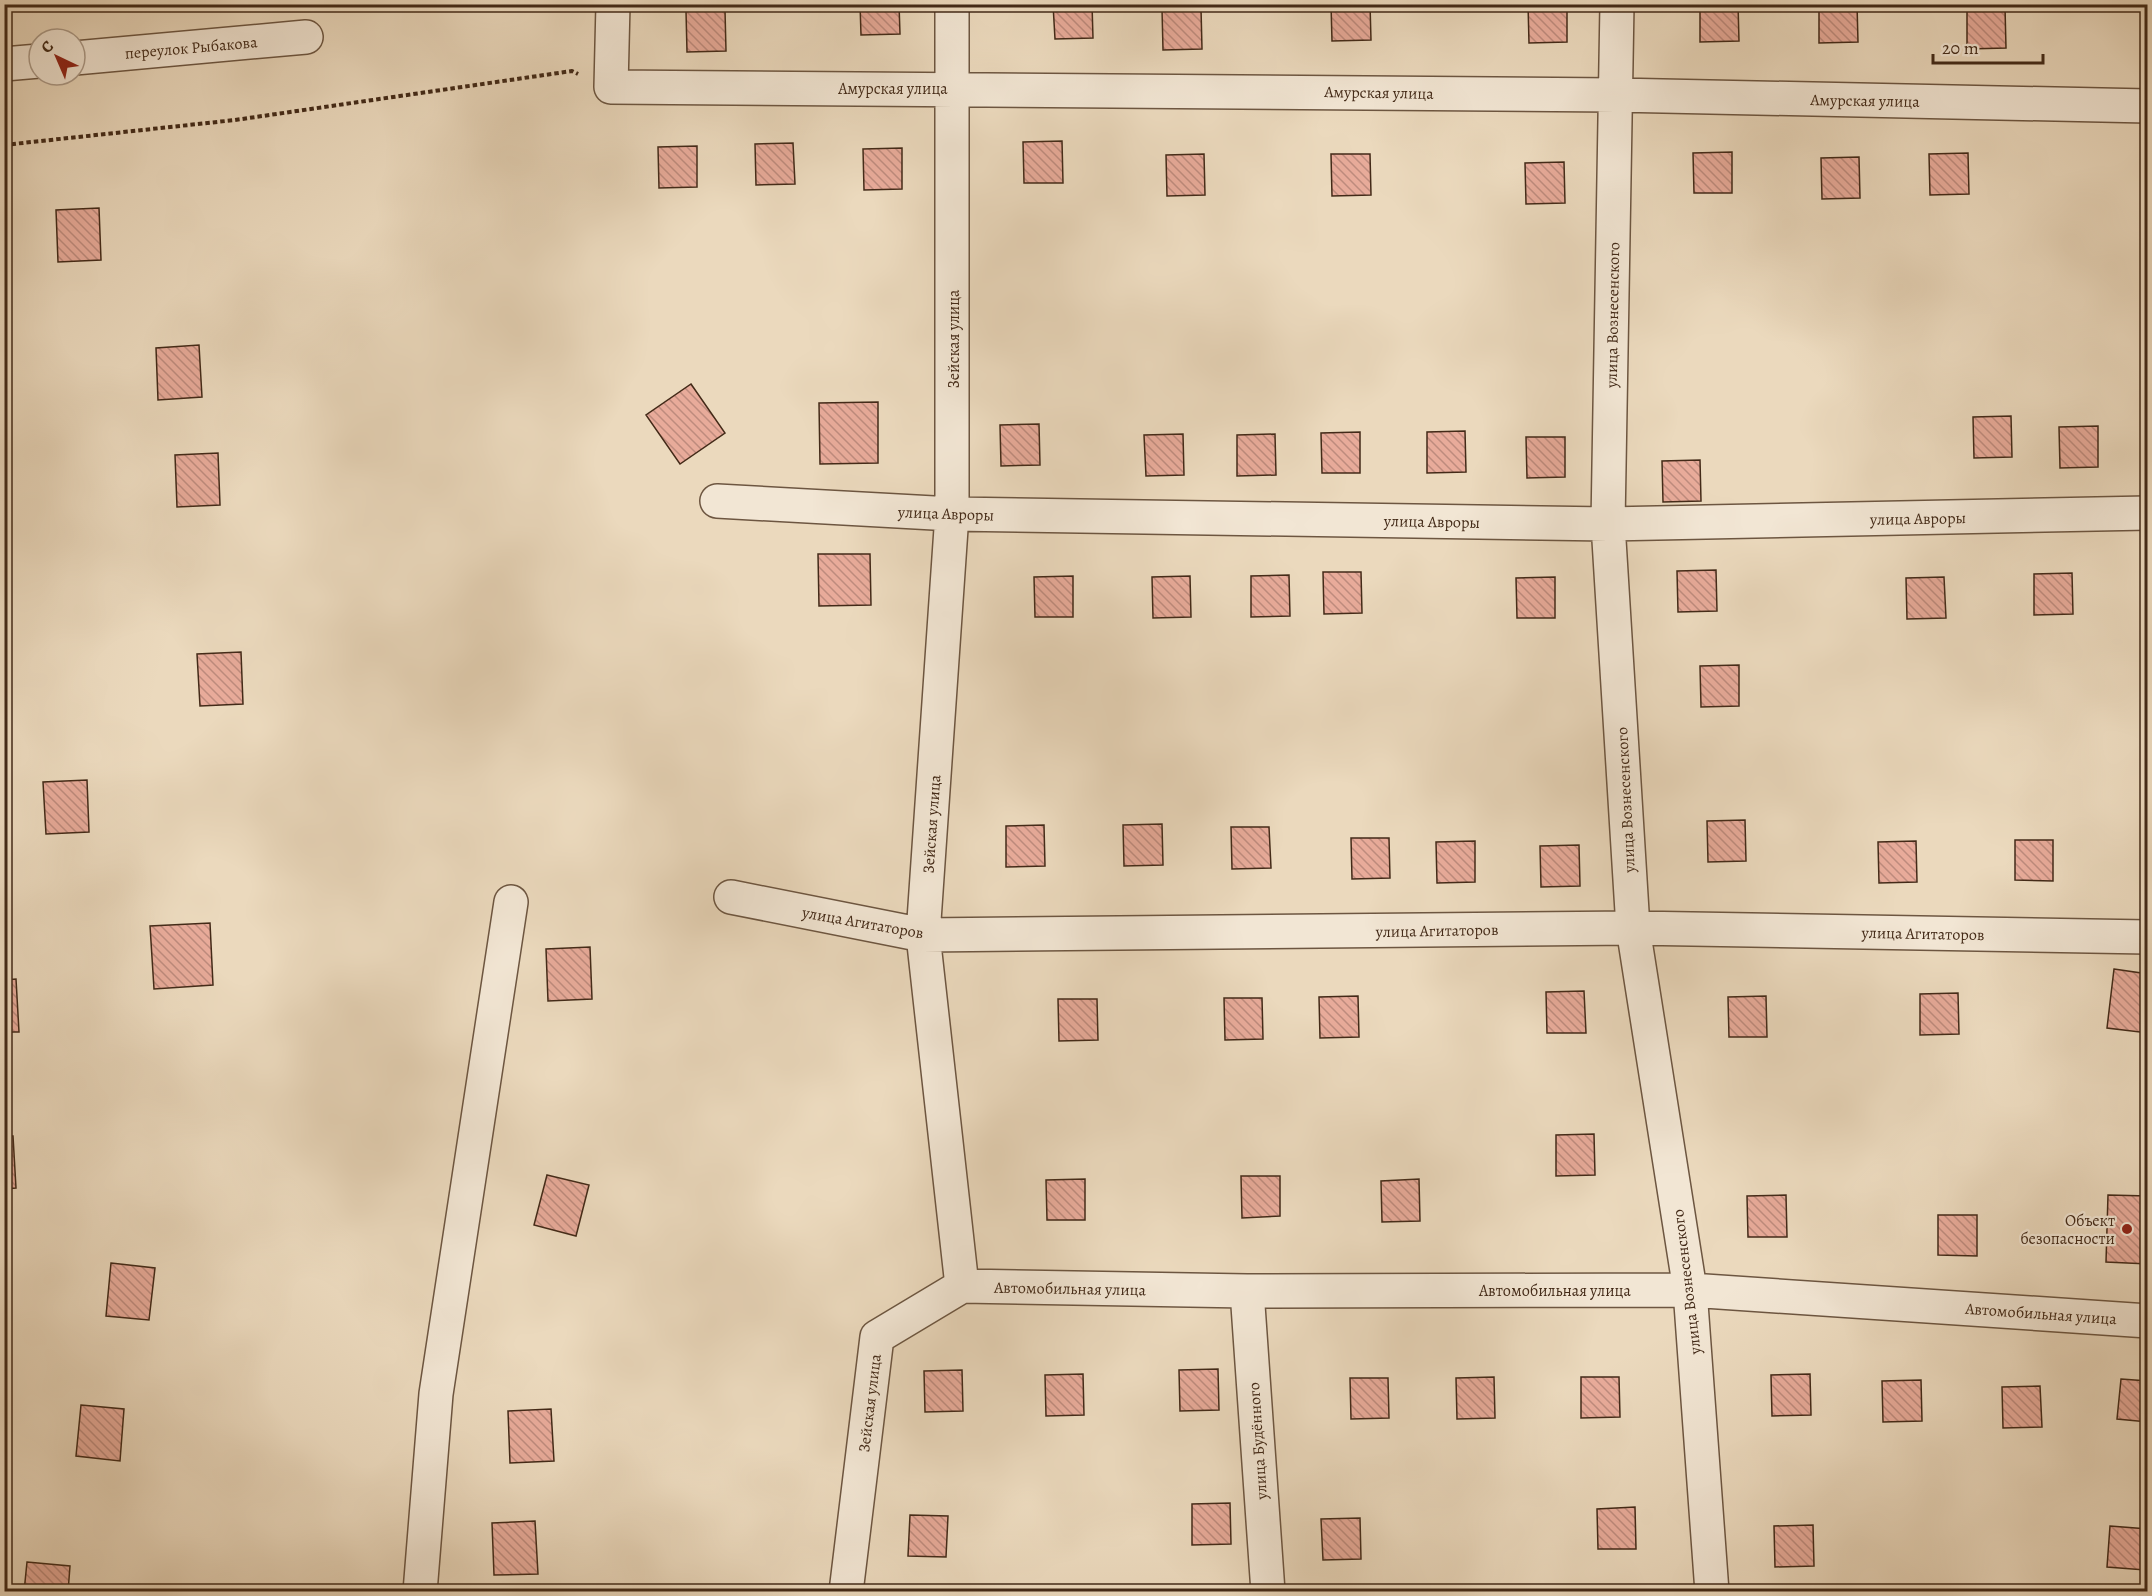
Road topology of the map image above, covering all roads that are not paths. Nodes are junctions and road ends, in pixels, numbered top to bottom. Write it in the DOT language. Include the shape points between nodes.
graph roads {
  1 [pos="613,4"];
  2 [pos="952,4"];
  3 [pos="1617,4"];
  4 [pos="306,37"];
  5 [pos="87,57"];
  6 [pos="27,62"];
  7 [pos="4,64"];
  8 [pos="953,88"];
  9 [pos="1616,95"];
  10 [pos="2148,106"];
  11 [pos="717,501"];
  12 [pos="2148,513"];
  13 [pos="952,514"];
  14 [pos="1608,524"];
  15 [pos="731,897"];
  16 [pos="511,902"];
  17 [pos="1633,928"];
  18 [pos="923,935"];
  19 [pos="2148,937"];
  20 [pos="963,1286"];
  21 [pos="1690,1290"];
  22 [pos="1247,1291"];
  23 [pos="2148,1321"];
  24 [pos="420,1592"];
  25 [pos="846,1592"];
  26 [pos="1268,1592"];
  27 [pos="1712,1592"];
  1 -- 8 [label="street, Амурская улица" via="611,87"];
  2 -- 8 [label="street, Зейская улица"];
  3 -- 9 [label="street, улица Вознесенского"];
  4 -- 5 [label="street, переулок Рыбакова"];
  6 -- 7 [label="street"];
  8 -- 9 [label="street, Амурская улица"];
  8 -- 13 [label="street, Зейская улица"];
  9 -- 10 [label="street, Амурская улица"];
  9 -- 14 [label="street, улица Вознесенского"];
  11 -- 13 [label="street, улица Авроры"];
  12 -- 14 [label="street, улица Авроры"];
  13 -- 14 [label="street, улица Авроры"];
  13 -- 18 [label="street, Зейская улица"];
  14 -- 17 [label="street, улица Вознесенского"];
  15 -- 18 [label="street, улица Агитаторов"];
  16 -- 24 [label="street" via="436,1394"];
  17 -- 18 [label="street, улица Агитаторов"];
  17 -- 19 [label="street, улица Агитаторов"];
  17 -- 21 [label="street, улица Вознесенского"];
  18 -- 20 [label="street, Зейская улица"];
  20 -- 22 [label="street, Автомобильная улица"];
  20 -- 25 [label="street, Зейская улица" via="876,1337"];
  21 -- 22 [label="street, Автомобильная улица"];
  21 -- 23 [label="street, Автомобильная улица"];
  21 -- 27 [label="street, улица Вознесенского"];
  22 -- 26 [label="street, улица Будённого"];
}
